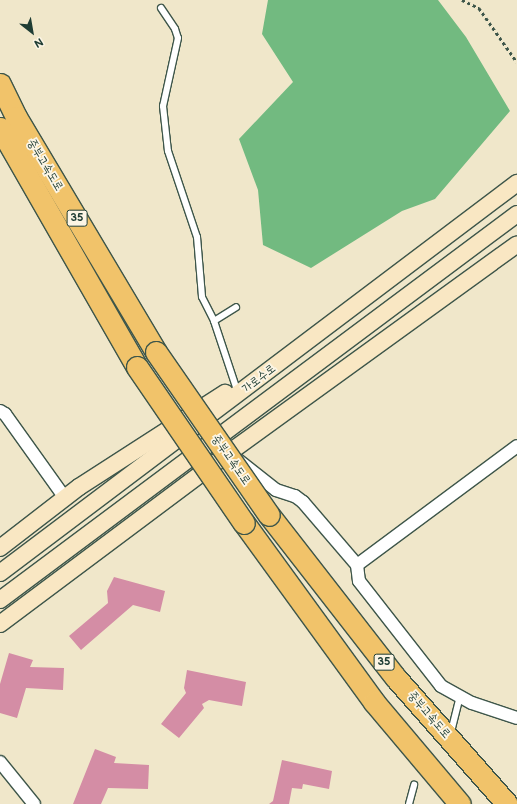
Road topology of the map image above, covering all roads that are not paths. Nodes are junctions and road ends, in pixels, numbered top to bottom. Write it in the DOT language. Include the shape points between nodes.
graph roads {
  1 [pos="161,8"];
  2 [pos="0,84"];
  3 [pos="0,128"];
  4 [pos="517,183"];
  5 [pos="517,214"];
  6 [pos="517,244"];
  7 [pos="236,307"];
  8 [pos="214,321"];
  9 [pos="292,354"];
  10 [pos="236,387"];
  11 [pos="0,411"];
  12 [pos="517,446"];
  13 [pos="230,452"];
  14 [pos="65,498"];
  15 [pos="0,548"];
  16 [pos="357,565"];
  17 [pos="0,573"];
  18 [pos="0,600"];
  19 [pos="0,624"];
  20 [pos="460,697"];
  21 [pos="517,718"];
  22 [pos="452,728"];
  23 [pos="0,762"];
  24 [pos="414,785"];
  25 [pos="34,804"];
  26 [pos="409,804"];
  27 [pos="460,804"];
  28 [pos="507,804"];
  1 -- 8 [label="lane" via="178,38 163,106 163,125 172,166 197,237 199,289"];
  2 -- 28 [label="highway, 중부고속도로 / 35, bridge" via="16,116 156,352 269,514 396,678"];
  3 -- 27 [label="highway, 중부고속도로 / 35, bridge" via="137,367 244,523 374,702"];
  4 -- 9 [label="main road, 가로수로"];
  5 -- 18 [label="main road, 가로수로"];
  6 -- 13 [label="main road"];
  7 -- 8 [label="lane"];
  8 -- 10 [label="lane"];
  9 -- 10 [label="main road"];
  9 -- 17 [label="main road, 가로수로"];
  10 -- 14 [label="main road"];
  11 -- 14 [label="street" via="5,414"];
  12 -- 16 [label="street"];
  13 -- 16 [label="street" via="276,490 295,496 302,502"];
  13 -- 19 [label="main road"];
  14 -- 15 [label="main road"];
  16 -- 20 [label="street" via="359,581 431,676"];
  20 -- 21 [label="street"];
  20 -- 22 [label="lane"];
  23 -- 25 [label="street"];
  24 -- 26 [label="lane"];
}
